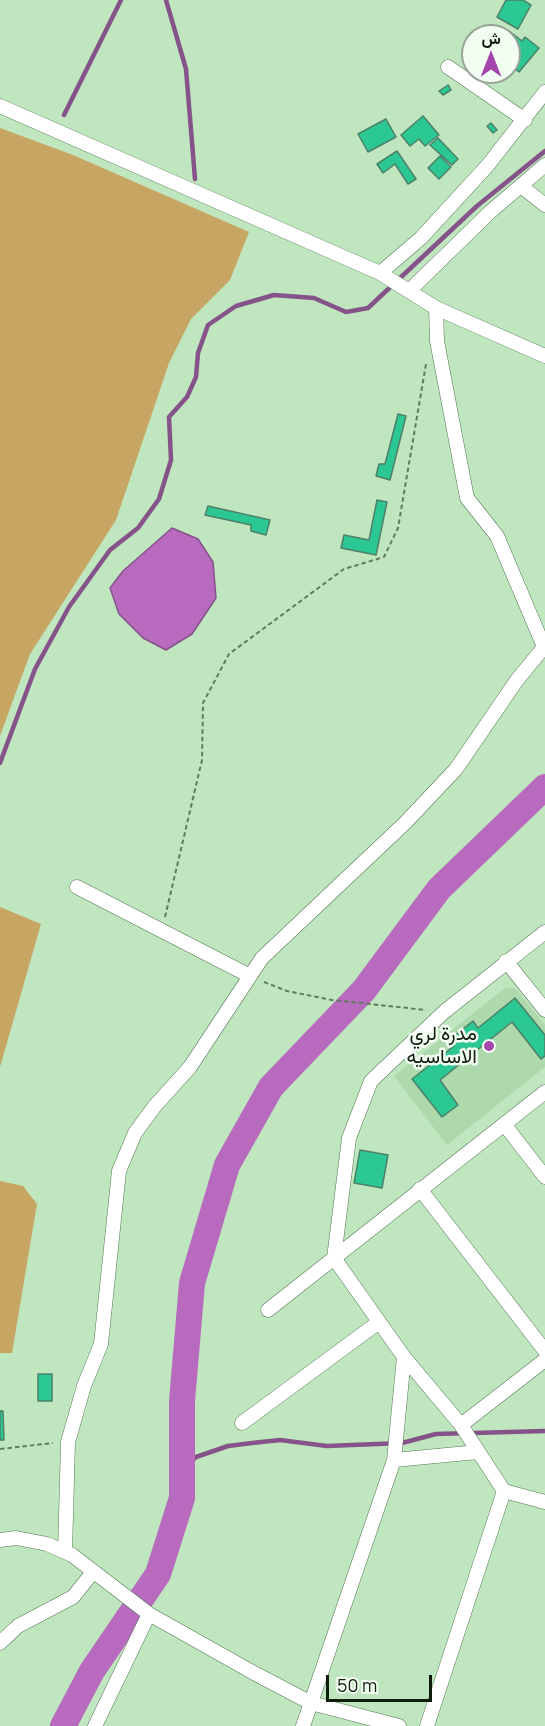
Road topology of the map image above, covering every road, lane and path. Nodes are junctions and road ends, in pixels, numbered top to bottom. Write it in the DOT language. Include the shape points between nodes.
graph roads {
  1 [pos="448,67"];
  2 [pos="545,92"];
  3 [pos="0,106"];
  4 [pos="525,120"];
  5 [pos="545,165"];
  6 [pos="521,186"];
  7 [pos="545,205"];
  8 [pos="383,275"];
  9 [pos="405,289"];
  10 [pos="436,308"];
  11 [pos="545,356"];
  12 [pos="427,359"];
  13 [pos="544,647"];
  14 [pos="77,887"];
  15 [pos="161,930"];
  16 [pos="545,932"];
  17 [pos="506,961"];
  18 [pos="250,976"];
  19 [pos="545,1010"];
  20 [pos="444,1012"];
  21 [pos="545,1092"];
  22 [pos="504,1124"];
  23 [pos="545,1177"];
  24 [pos="420,1189"];
  25 [pos="334,1258"];
  26 [pos="268,1310"];
  27 [pos="379,1322"];
  28 [pos="545,1351"];
  29 [pos="404,1357"];
  30 [pos="545,1360"];
  31 [pos="242,1423"];
  32 [pos="461,1425"];
  33 [pos="68,1442"];
  34 [pos="0,1449"];
  35 [pos="478,1452"];
  36 [pos="394,1460"];
  37 [pos="504,1491"];
  38 [pos="545,1502"];
  39 [pos="0,1540"];
  40 [pos="65,1552"];
  41 [pos="93,1572"];
  42 [pos="149,1614"];
  43 [pos="0,1643"];
  44 [pos="311,1703"];
  45 [pos="95,1726"];
  46 [pos="303,1726"];
  47 [pos="399,1726"];
  48 [pos="427,1726"];
  1 -- 4 [label="street"];
  2 -- 4 [label="street"];
  3 -- 8 [label="street"];
  4 -- 8 [label="street" via="488,165"];
  5 -- 6 [label="street"];
  6 -- 7 [label="street"];
  6 -- 9 [label="street"];
  8 -- 9 [label="street"];
  9 -- 10 [label="street"];
  10 -- 11 [label="street"];
  10 -- 13 [label="street" via="437,341 467,498 497,536"];
  12 -- 15 [label="path" via="398,528 384,557 344,569 229,654 203,703 202,760"];
  13 -- 18 [label="street" via="456,769 405,823 262,958"];
  14 -- 15 [label="street"];
  15 -- 18 [label="street"];
  16 -- 17 [label="street"];
  17 -- 19 [label="street"];
  17 -- 20 [label="street"];
  18 -- 20 [label="path" via="287,991 332,1000"];
  18 -- 33 [label="street" via="190,1067 135,1133 119,1171 101,1344"];
  20 -- 25 [label="street" via="371,1081 349,1138"];
  21 -- 22 [label="street"];
  22 -- 23 [label="street"];
  22 -- 24 [label="street"];
  24 -- 25 [label="street"];
  24 -- 28 [label="street"];
  25 -- 26 [label="street"];
  25 -- 27 [label="street"];
  27 -- 29 [label="street"];
  27 -- 31 [label="street"];
  29 -- 32 [label="street"];
  29 -- 36 [label="street"];
  30 -- 32 [label="street"];
  32 -- 35 [label="street"];
  33 -- 34 [label="path"];
  33 -- 40 [label="street"];
  35 -- 36 [label="street"];
  35 -- 37 [label="street"];
  36 -- 44 [label="street"];
  37 -- 38 [label="street"];
  37 -- 48 [label="street"];
  39 -- 40 [label="street" via="16,1538"];
  40 -- 41 [label="street"];
  41 -- 42 [label="street"];
  41 -- 43 [label="street" via="73,1597 18,1626"];
  42 -- 44 [label="street"];
  42 -- 45 [label="street"];
  44 -- 46 [label="street"];
  44 -- 47 [label="street"];
}
